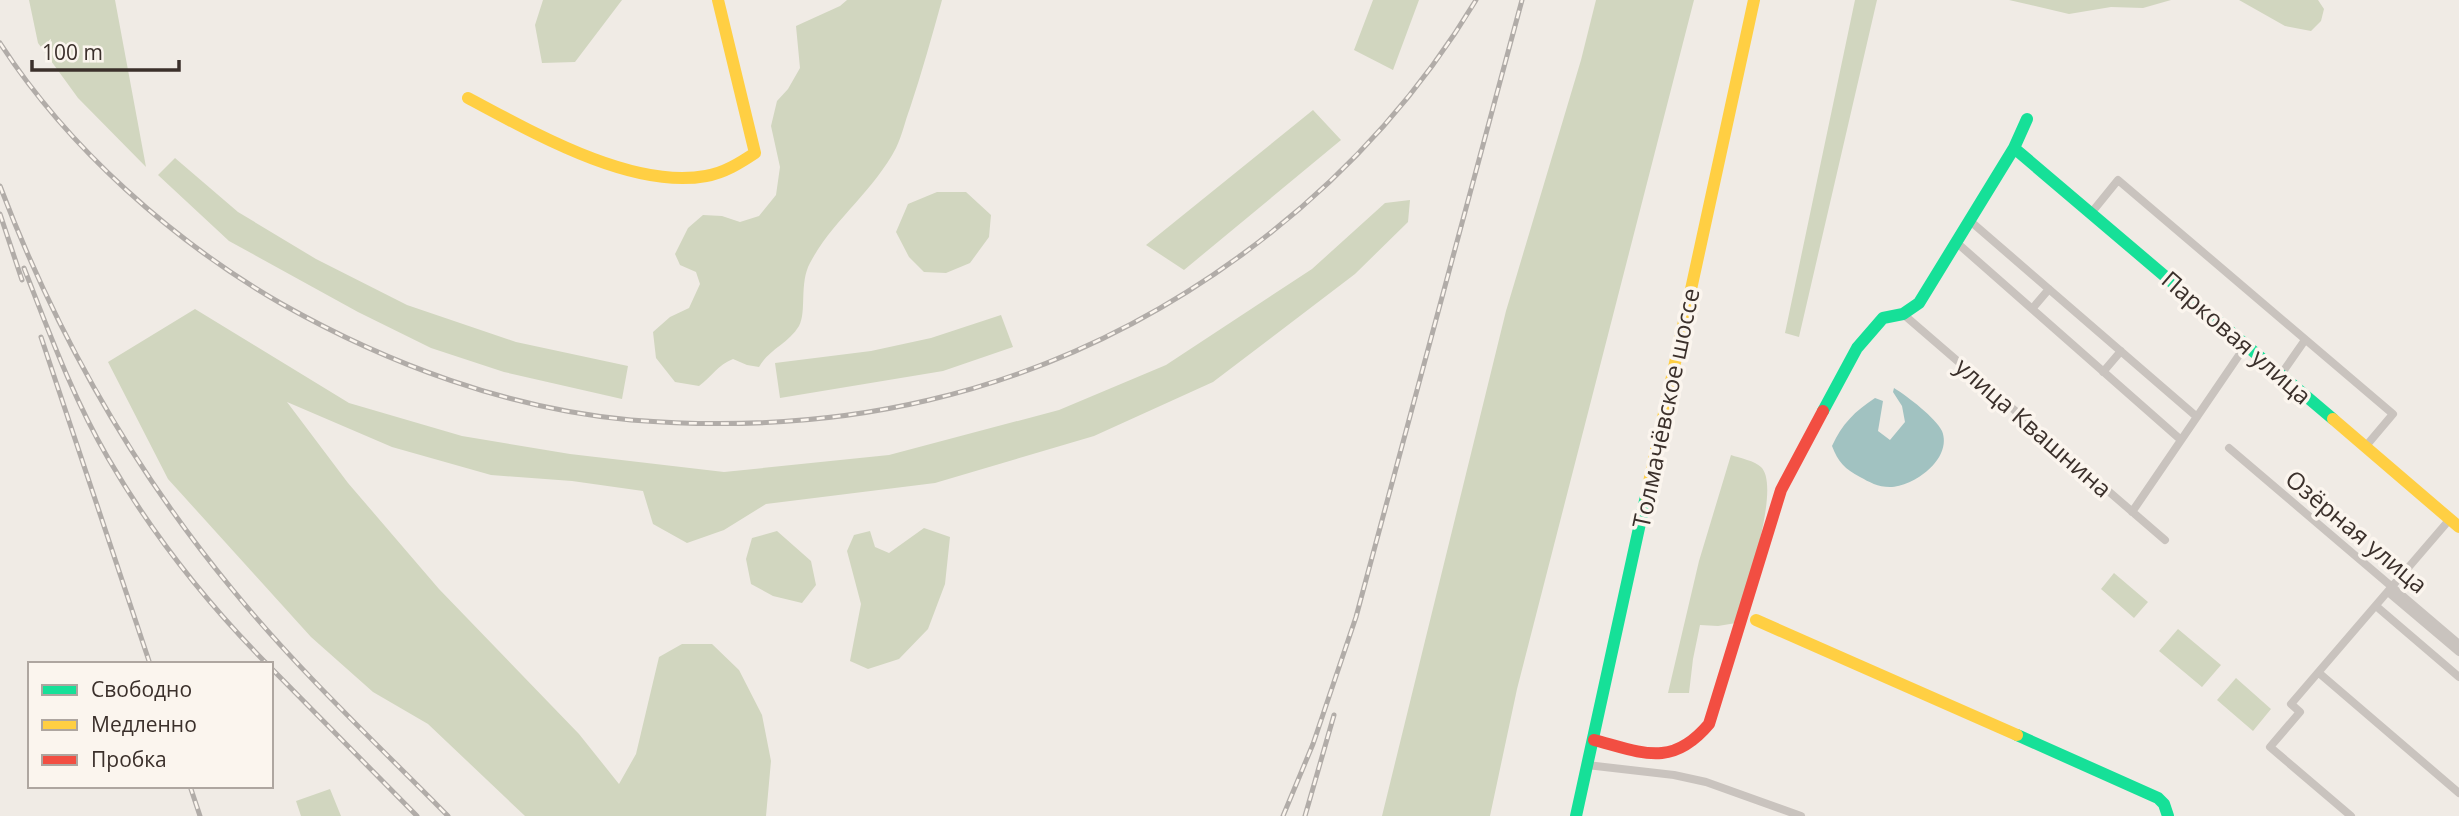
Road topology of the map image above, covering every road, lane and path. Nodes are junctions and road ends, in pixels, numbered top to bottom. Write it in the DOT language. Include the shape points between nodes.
graph roads {
  1 [pos="718,0"];
  2 [pos="1754,0"];
  3 [pos="468,98"];
  4 [pos="2027,119"];
  5 [pos="2014,148"];
  6 [pos="2092,212"];
  7 [pos="1969,220"];
  8 [pos="1956,242"];
  9 [pos="2049,289"];
  10 [pos="2032,309"];
  11 [pos="1903,314"];
  12 [pos="2305,340"];
  13 [pos="2246,345"];
  14 [pos="2121,351"];
  15 [pos="2103,372"];
  16 [pos="2280,376"];
  17 [pos="2197,417"];
  18 [pos="2181,440"];
  19 [pos="2366,446"];
  20 [pos="2229,448"];
  21 [pos="2132,512"];
  22 [pos="2454,523"];
  23 [pos="2165,540"];
  24 [pos="2390,589"];
  25 [pos="2375,606"];
  26 [pos="1756,620"];
  27 [pos="2431,624"];
  28 [pos="2417,641"];
  29 [pos="2459,644"];
  30 [pos="2459,652"];
  31 [pos="2319,673"];
  32 [pos="2457,673"];
  33 [pos="1594,740"];
  34 [pos="1587,765"];
  35 [pos="2459,793"];
  36 [pos="1576,816"];
  37 [pos="1801,816"];
  38 [pos="2168,816"];
  39 [pos="2351,816"];
  1 -- 3 [label="street" via="755,153 735,167 703,177 620,168 532,132"];
  2 -- 33 [label="street, Толмачёвское шоссе"];
  4 -- 5 [label="street"];
  5 -- 6 [label="street, Парковая улица"];
  5 -- 7 [label="street"];
  6 -- 12 [label="street" via="2118,180"];
  6 -- 13 [label="street, Парковая улица"];
  7 -- 8 [label="street"];
  7 -- 9 [label="street"];
  8 -- 10 [label="street"];
  8 -- 11 [label="street" via="1919,303"];
  9 -- 10 [label="street"];
  9 -- 14 [label="street"];
  10 -- 15 [label="street"];
  11 -- 21 [label="street, улица Квашнина"];
  11 -- 33 [label="street" via="1883,318 1857,348 1781,490 1709,724 1698,740 1676,752 1653,754"];
  12 -- 16 [label="street"];
  12 -- 19 [label="street" via="2393,414"];
  13 -- 16 [label="street, Парковая улица"];
  13 -- 17 [label="street"];
  14 -- 15 [label="street"];
  14 -- 17 [label="street"];
  15 -- 18 [label="street"];
  16 -- 19 [label="street, Парковая улица"];
  17 -- 18 [label="street"];
  18 -- 21 [label="street"];
  19 -- 22 [label="street, Парковая улица"];
  20 -- 24 [label="street, Озёрная улица"];
  21 -- 23 [label="street, улица Квашнина"];
  22 -- 24 [label="street"];
  24 -- 25 [label="street"];
  24 -- 27 [label="street, Озёрная улица"];
  25 -- 28 [label="street, Озёрная улица"];
  25 -- 31 [label="street"];
  26 -- 38 [label="street" via="2162,799"];
  27 -- 28 [label="street"];
  27 -- 29 [label="street, Озёрная улица"];
  27 -- 30 [label="street"];
  28 -- 32 [label="street, Озёрная улица"];
  31 -- 35 [label="street"];
  31 -- 39 [label="street" via="2291,704 2300,712 2270,747"];
  33 -- 34 [label="street, Толмачёвское шоссе"];
  34 -- 36 [label="street, Толмачёвское шоссе"];
  34 -- 37 [label="street" via="1706,782"];
}
